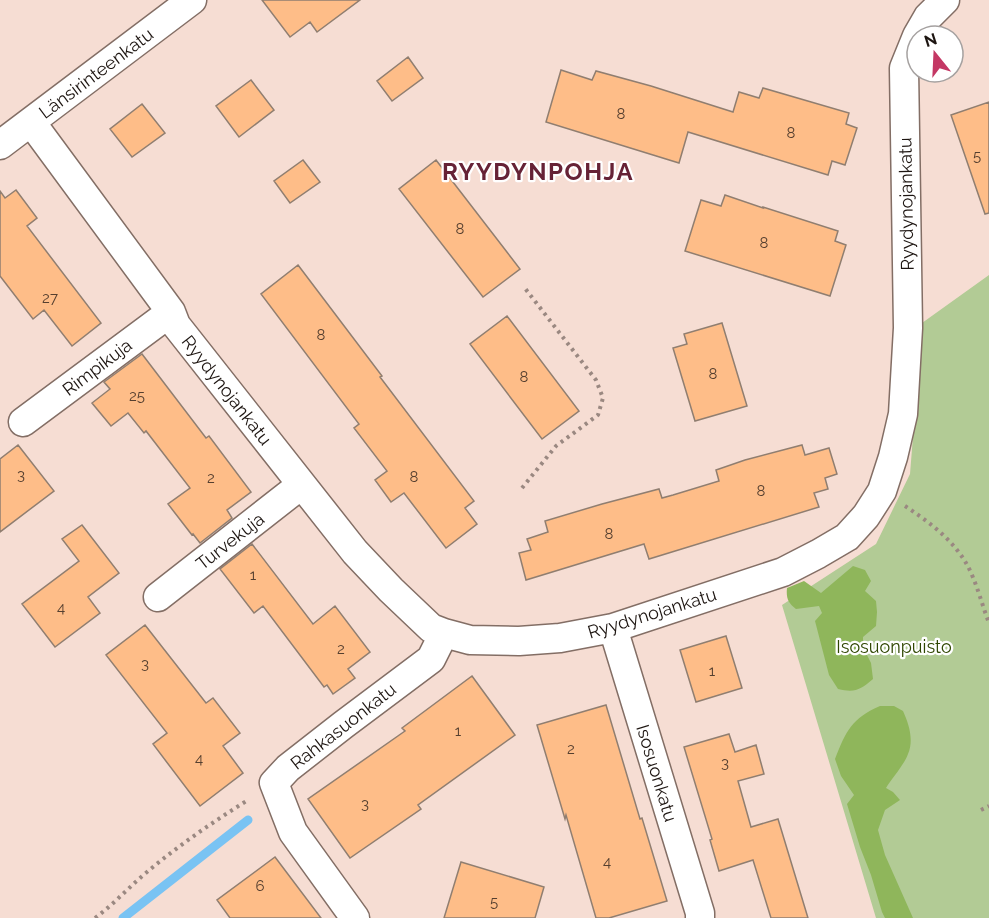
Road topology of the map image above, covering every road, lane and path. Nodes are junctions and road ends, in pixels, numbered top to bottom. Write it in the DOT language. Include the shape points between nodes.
graph roads {
  1 [pos="192,0"];
  2 [pos="945,0"];
  3 [pos="924,24"];
  4 [pos="905,66"];
  5 [pos="31,122"];
  6 [pos="0,145"];
  7 [pos="524,287"];
  8 [pos="171,312"];
  9 [pos="23,422"];
  10 [pos="301,485"];
  11 [pos="522,488"];
  12 [pos="882,491"];
  13 [pos="158,597"];
  14 [pos="989,623"];
  15 [pos="613,628"];
  16 [pos="444,633"];
  17 [pos="274,783"];
  18 [pos="989,806"];
  19 [pos="981,810"];
  20 [pos="95,918"];
  21 [pos="355,918"];
  22 [pos="700,918"];
  1 -- 5 [label="street, Länsirinteenkatu"];
  2 -- 3 [label="street, Ryydynojankatu"];
  4 -- 12 [label="street, Ryydynojankatu" via="908,328 903,414"];
  5 -- 6 [label="street, Länsirinteenkatu"];
  5 -- 8 [label="street, Ryydynojankatu"];
  7 -- 11 [label="path" via="596,380 603,398 598,415 556,446"];
  8 -- 9 [label="street, Rimpikuja"];
  8 -- 10 [label="street, Ryydynojankatu" via="176,325"];
  10 -- 13 [label="street, Turvekuja"];
  10 -- 16 [label="street, Ryydynojankatu" via="391,590 431,628"];
  12 -- 14 [label="path" via="947,538 966,562"];
  12 -- 15 [label="street, Ryydynojankatu" via="847,537 783,572"];
  15 -- 16 [label="street, Ryydynojankatu" via="519,641 470,640"];
  15 -- 22 [label="street, Isosuonkatu"];
  16 -- 17 [label="street, Rahkasuonkatu" via="431,659 288,768"];
  17 -- 20 [label="path" via="192,836"];
  17 -- 21 [label="street, Rahkasuonkatu" via="293,832"];
  18 -- 19 [label="path"];
}
